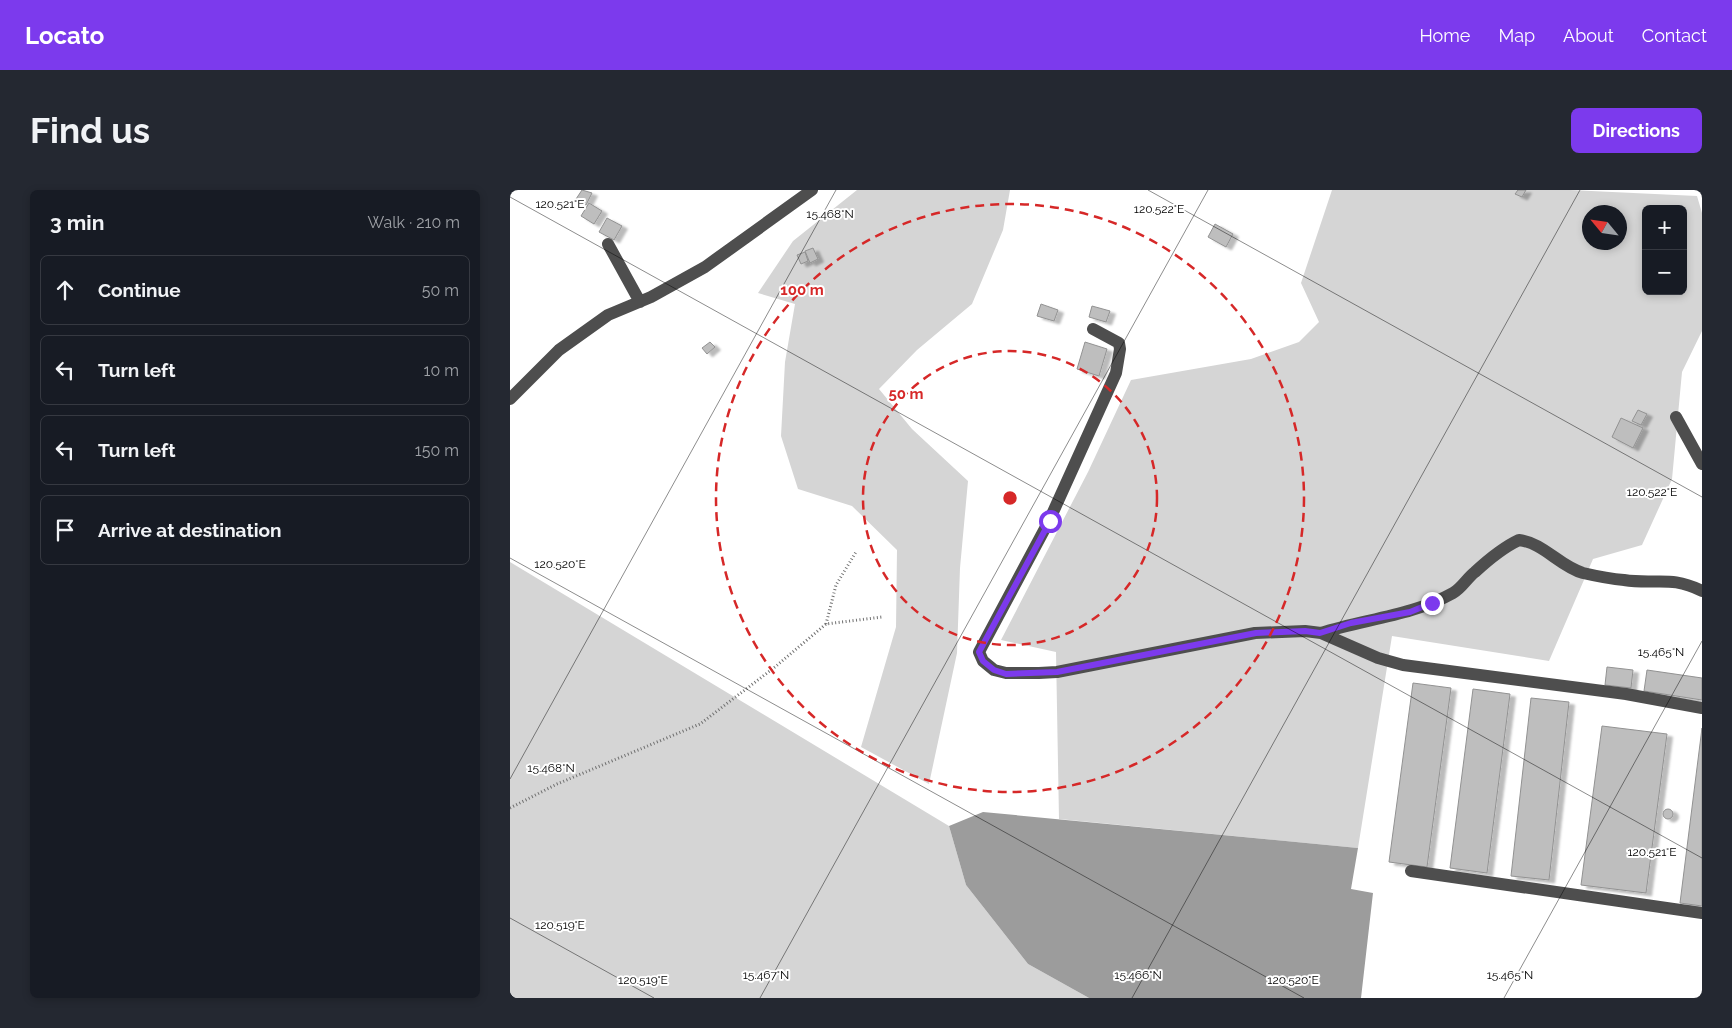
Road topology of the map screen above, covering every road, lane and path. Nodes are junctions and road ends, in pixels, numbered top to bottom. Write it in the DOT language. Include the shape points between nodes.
graph roads {
  1 [pos="812,190"];
  2 [pos="608,244"];
  3 [pos="640,302"];
  4 [pos="1093,329"];
  5 [pos="510,399"];
  6 [pos="1676,417"];
  7 [pos="1702,464"];
  8 [pos="856,552"];
  9 [pos="1702,591"];
  10 [pos="882,616"];
  11 [pos="826,624"];
  12 [pos="1320,633"];
  13 [pos="1702,708"];
  14 [pos="510,808"];
  15 [pos="1411,871"];
  16 [pos="1702,913"];
  1 -- 3 [label="street" via="705,267"];
  2 -- 3 [label="street"];
  3 -- 5 [label="street" via="608,316 559,350"];
  4 -- 12 [label="street" via="1119,343 1116,373 1050,521 984,641 979,652 983,661 1006,674 1048,672 1256,633"];
  6 -- 7 [label="street"];
  8 -- 11 [label="path" via="836,585"];
  9 -- 12 [label="street" via="1686,583 1625,580 1582,572 1530,541 1519,540 1475,572 1455,592 1440,600 1410,612 1351,623"];
  10 -- 11 [label="path"];
  11 -- 14 [label="path" via="700,724 557,784"];
  12 -- 13 [label="street" via="1403,665 1626,694"];
  15 -- 16 [label="street"];
}
